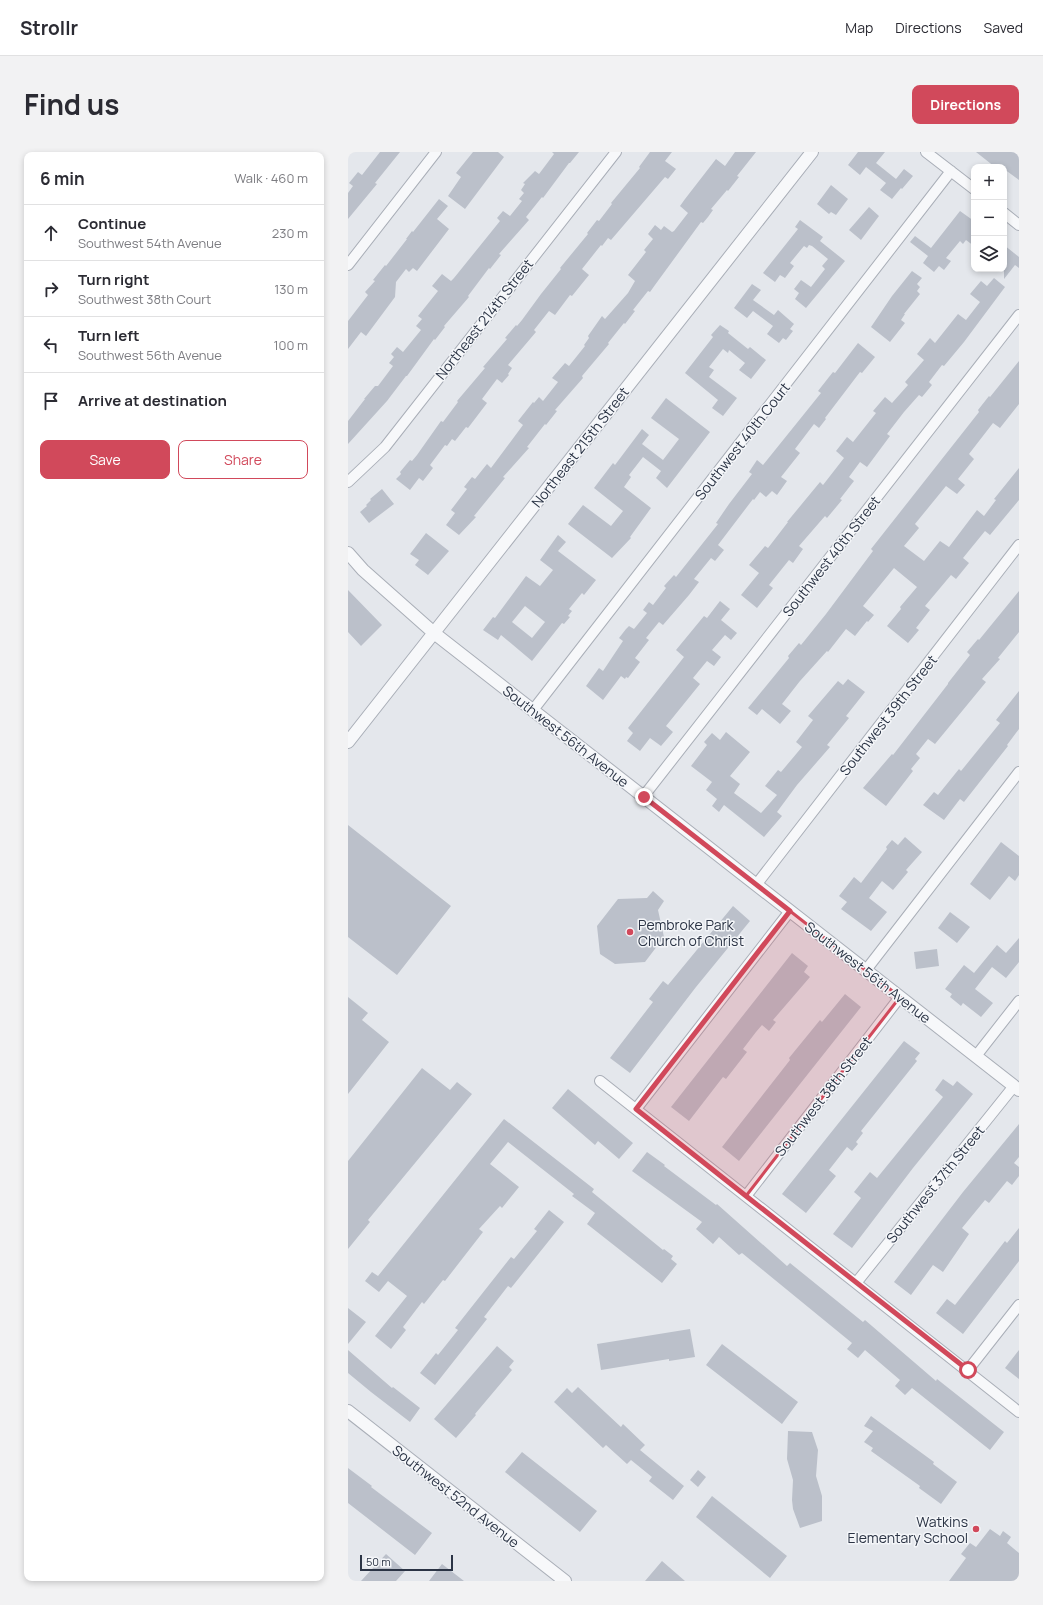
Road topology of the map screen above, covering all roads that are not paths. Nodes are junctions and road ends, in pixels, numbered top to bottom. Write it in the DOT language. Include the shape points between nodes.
graph roads {
  1 [pos="436,152"];
  2 [pos="616,152"];
  3 [pos="812,152"];
  4 [pos="926,152"];
  5 [pos="951,171"];
  6 [pos="971,187"];
  7 [pos="1007,215"];
  8 [pos="1019,225"];
  9 [pos="348,264"];
  10 [pos="1019,314"];
  11 [pos="348,482"];
  12 [pos="1019,546"];
  13 [pos="348,553"];
  14 [pos="434,633"];
  15 [pos="533,710"];
  16 [pos="348,742"];
  17 [pos="1019,772"];
  18 [pos="644,797"];
  19 [pos="756,885"];
  20 [pos="790,911"];
  21 [pos="866,970"];
  22 [pos="900,997"];
  23 [pos="1019,1001"];
  24 [pos="976,1056"];
  25 [pos="600,1081"];
  26 [pos="1016,1088"];
  27 [pos="636,1109"];
  28 [pos="746,1196"];
  29 [pos="856,1283"];
  30 [pos="1019,1305"];
  31 [pos="968,1370"];
  32 [pos="348,1411"];
  33 [pos="1019,1412"];
  34 [pos="565,1581"];
  1 -- 9 [label="street"];
  2 -- 11 [label="street, Northeast 214th Street" via="385,447"];
  3 -- 14 [label="street, Northeast 215th Street"];
  4 -- 5 [label="street"];
  5 -- 6 [label="street"];
  5 -- 15 [label="street, Southwest 40th Court"];
  7 -- 8 [label="street"];
  10 -- 18 [label="street, Southwest 40th Street"];
  12 -- 19 [label="street, Southwest 39th Street"];
  13 -- 14 [label="street, Southwest 56th Avenue" via="363,570"];
  14 -- 15 [label="street, Southwest 56th Avenue"];
  14 -- 16 [label="street, Northeast 215th Street"];
  15 -- 18 [label="street, Southwest 56th Avenue"];
  17 -- 21 [label="street"];
  18 -- 19 [label="street, Southwest 56th Avenue"];
  19 -- 20 [label="street, Southwest 56th Avenue"];
  20 -- 21 [label="street, Southwest 56th Avenue"];
  20 -- 27 [label="street"];
  21 -- 22 [label="street, Southwest 56th Avenue"];
  22 -- 24 [label="street, Southwest 56th Avenue"];
  22 -- 28 [label="street, Southwest 38th Street"];
  23 -- 24 [label="street"];
  24 -- 26 [label="street, Southwest 56th Avenue"];
  25 -- 27 [label="street"];
  26 -- 29 [label="street, Southwest 37th Street"];
  27 -- 28 [label="street"];
  28 -- 29 [label="street"];
  29 -- 31 [label="street"];
  30 -- 31 [label="street"];
  31 -- 33 [label="street"];
  32 -- 34 [label="street, Southwest 52nd Avenue"];
}
